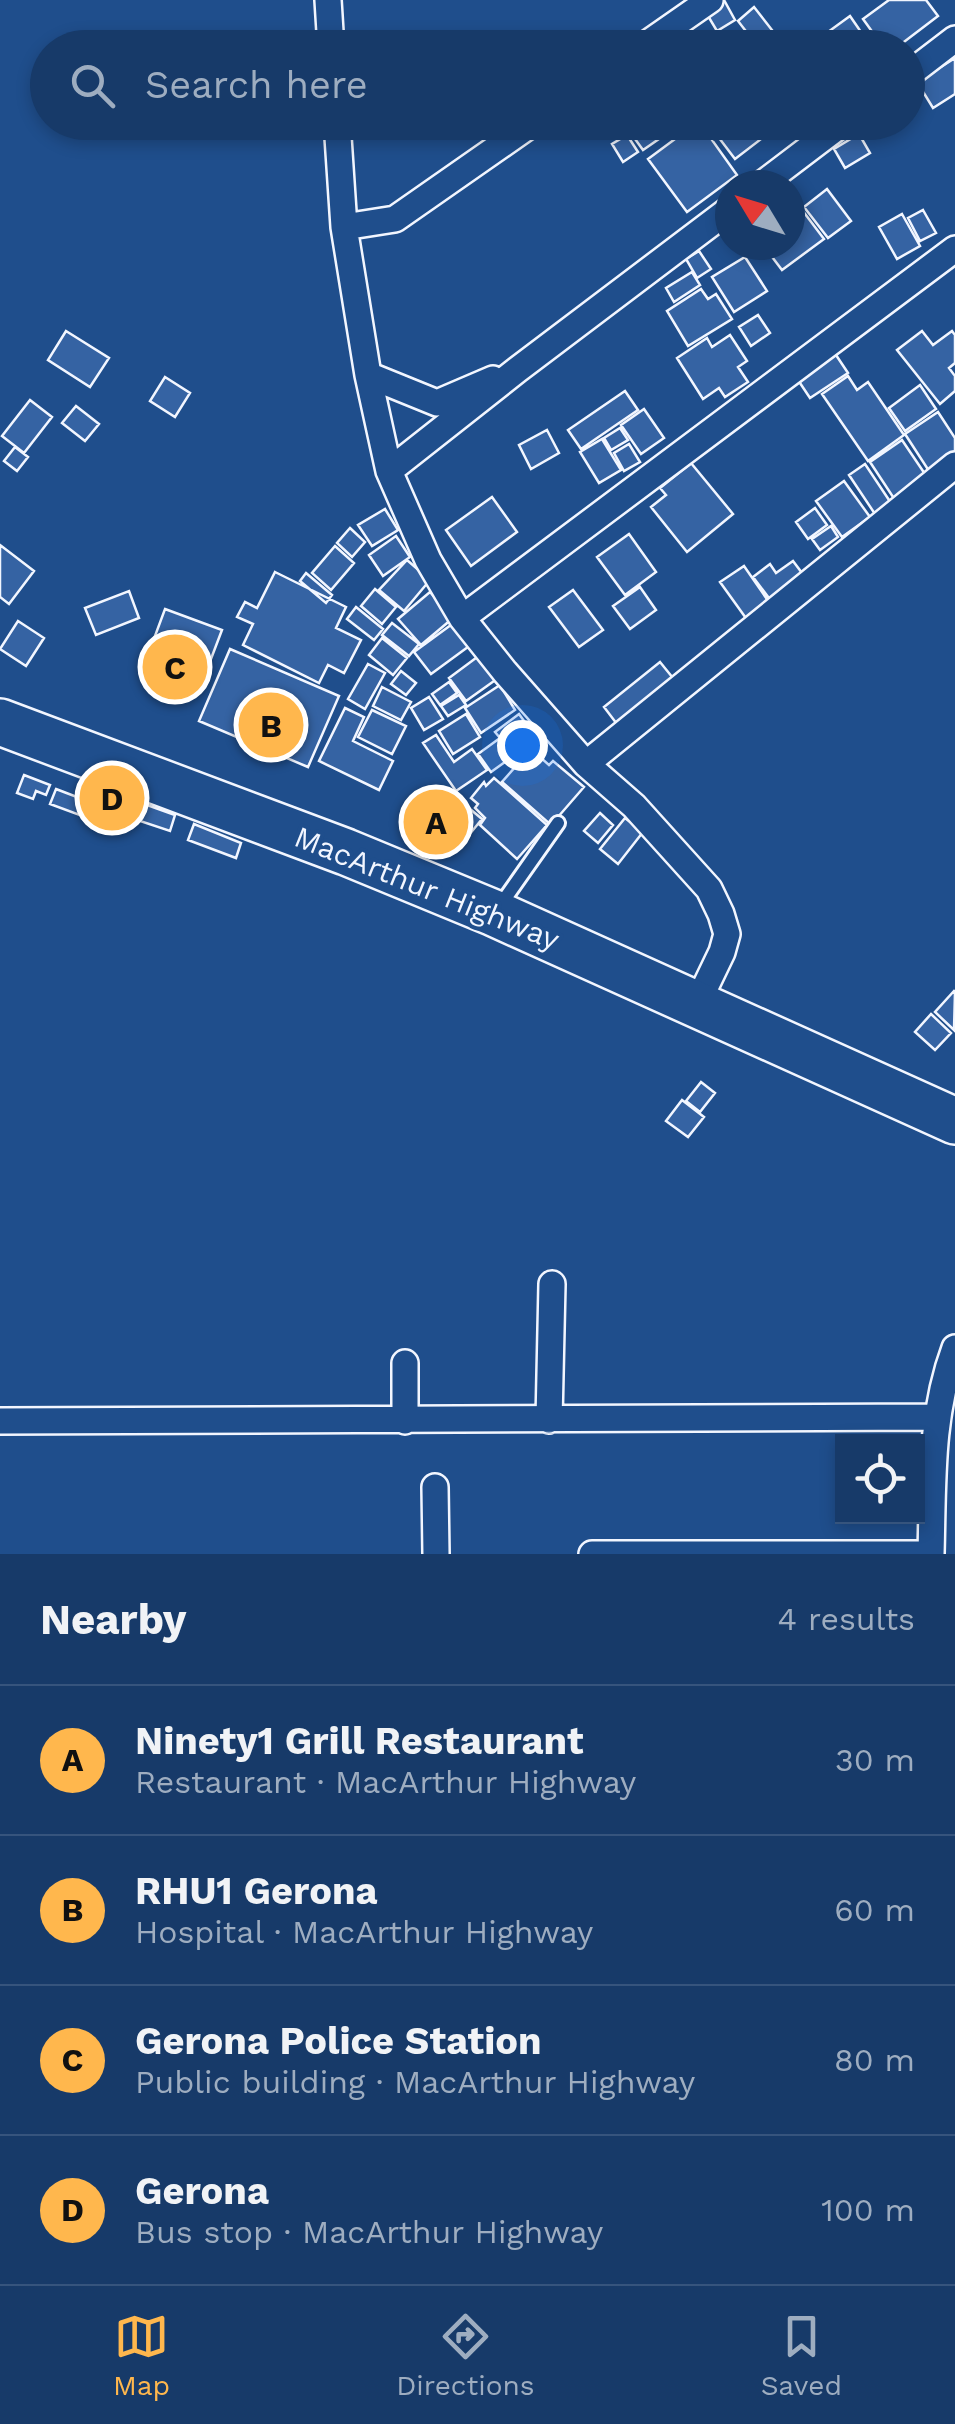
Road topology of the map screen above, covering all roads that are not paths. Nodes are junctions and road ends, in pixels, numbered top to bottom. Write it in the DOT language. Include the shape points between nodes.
graph roads {
  1 [pos="328,0"];
  2 [pos="710,0"];
  3 [pos="330,30"];
  4 [pos="668,30"];
  5 [pos="955,39"];
  6 [pos="925,61"];
  7 [pos="337,140"];
  8 [pos="508,140"];
  9 [pos="820,140"];
  10 [pos="781,170"];
  11 [pos="715,219"];
  12 [pos="344,227"];
  13 [pos="955,249"];
  14 [pos="517,370"];
  15 [pos="368,375"];
  16 [pos="955,465"];
  17 [pos="389,471"];
  18 [pos="462,618"];
  19 [pos="0,722"];
  20 [pos="586,764"];
  21 [pos="558,822"];
  22 [pos="494,913"];
  23 [pos="698,1004"];
  24 [pos="955,1121"];
  25 [pos="552,1284"];
  26 [pos="955,1348"];
  27 [pos="405,1363"];
  28 [pos="936,1417"];
  29 [pos="405,1420"];
  30 [pos="549,1420"];
  31 [pos="0,1421"];
  32 [pos="435,1486"];
  33 [pos="436,1554"];
  34 [pos="592,1554"];
  1 -- 3 [label="street"];
  2 -- 4 [label="street"];
  5 -- 6 [label="street"];
  7 -- 12 [label="street"];
  8 -- 12 [label="street" via="395,219"];
  9 -- 10 [label="street"];
  11 -- 14 [label="street"];
  12 -- 15 [label="street"];
  13 -- 18 [label="street"];
  14 -- 15 [label="street" via="436,403"];
  14 -- 17 [label="street"];
  15 -- 17 [label="street"];
  16 -- 20 [label="street"];
  17 -- 18 [label="street"];
  18 -- 20 [label="street"];
  19 -- 22 [label="highway, MacArthur Highway"];
  20 -- 23 [label="street" via="709,889 721,914 722,952"];
  21 -- 22 [label="lane"];
  22 -- 23 [label="highway, MacArthur Highway"];
  23 -- 24 [label="highway, MacArthur Highway"];
  25 -- 30 [label="street"];
  26 -- 28 [label="street"];
  27 -- 29 [label="street"];
  28 -- 30 [label="street"];
  28 -- 34 [label="street" via="931,1554"];
  29 -- 30 [label="street"];
  29 -- 31 [label="street"];
  32 -- 33 [label="street"];
}
